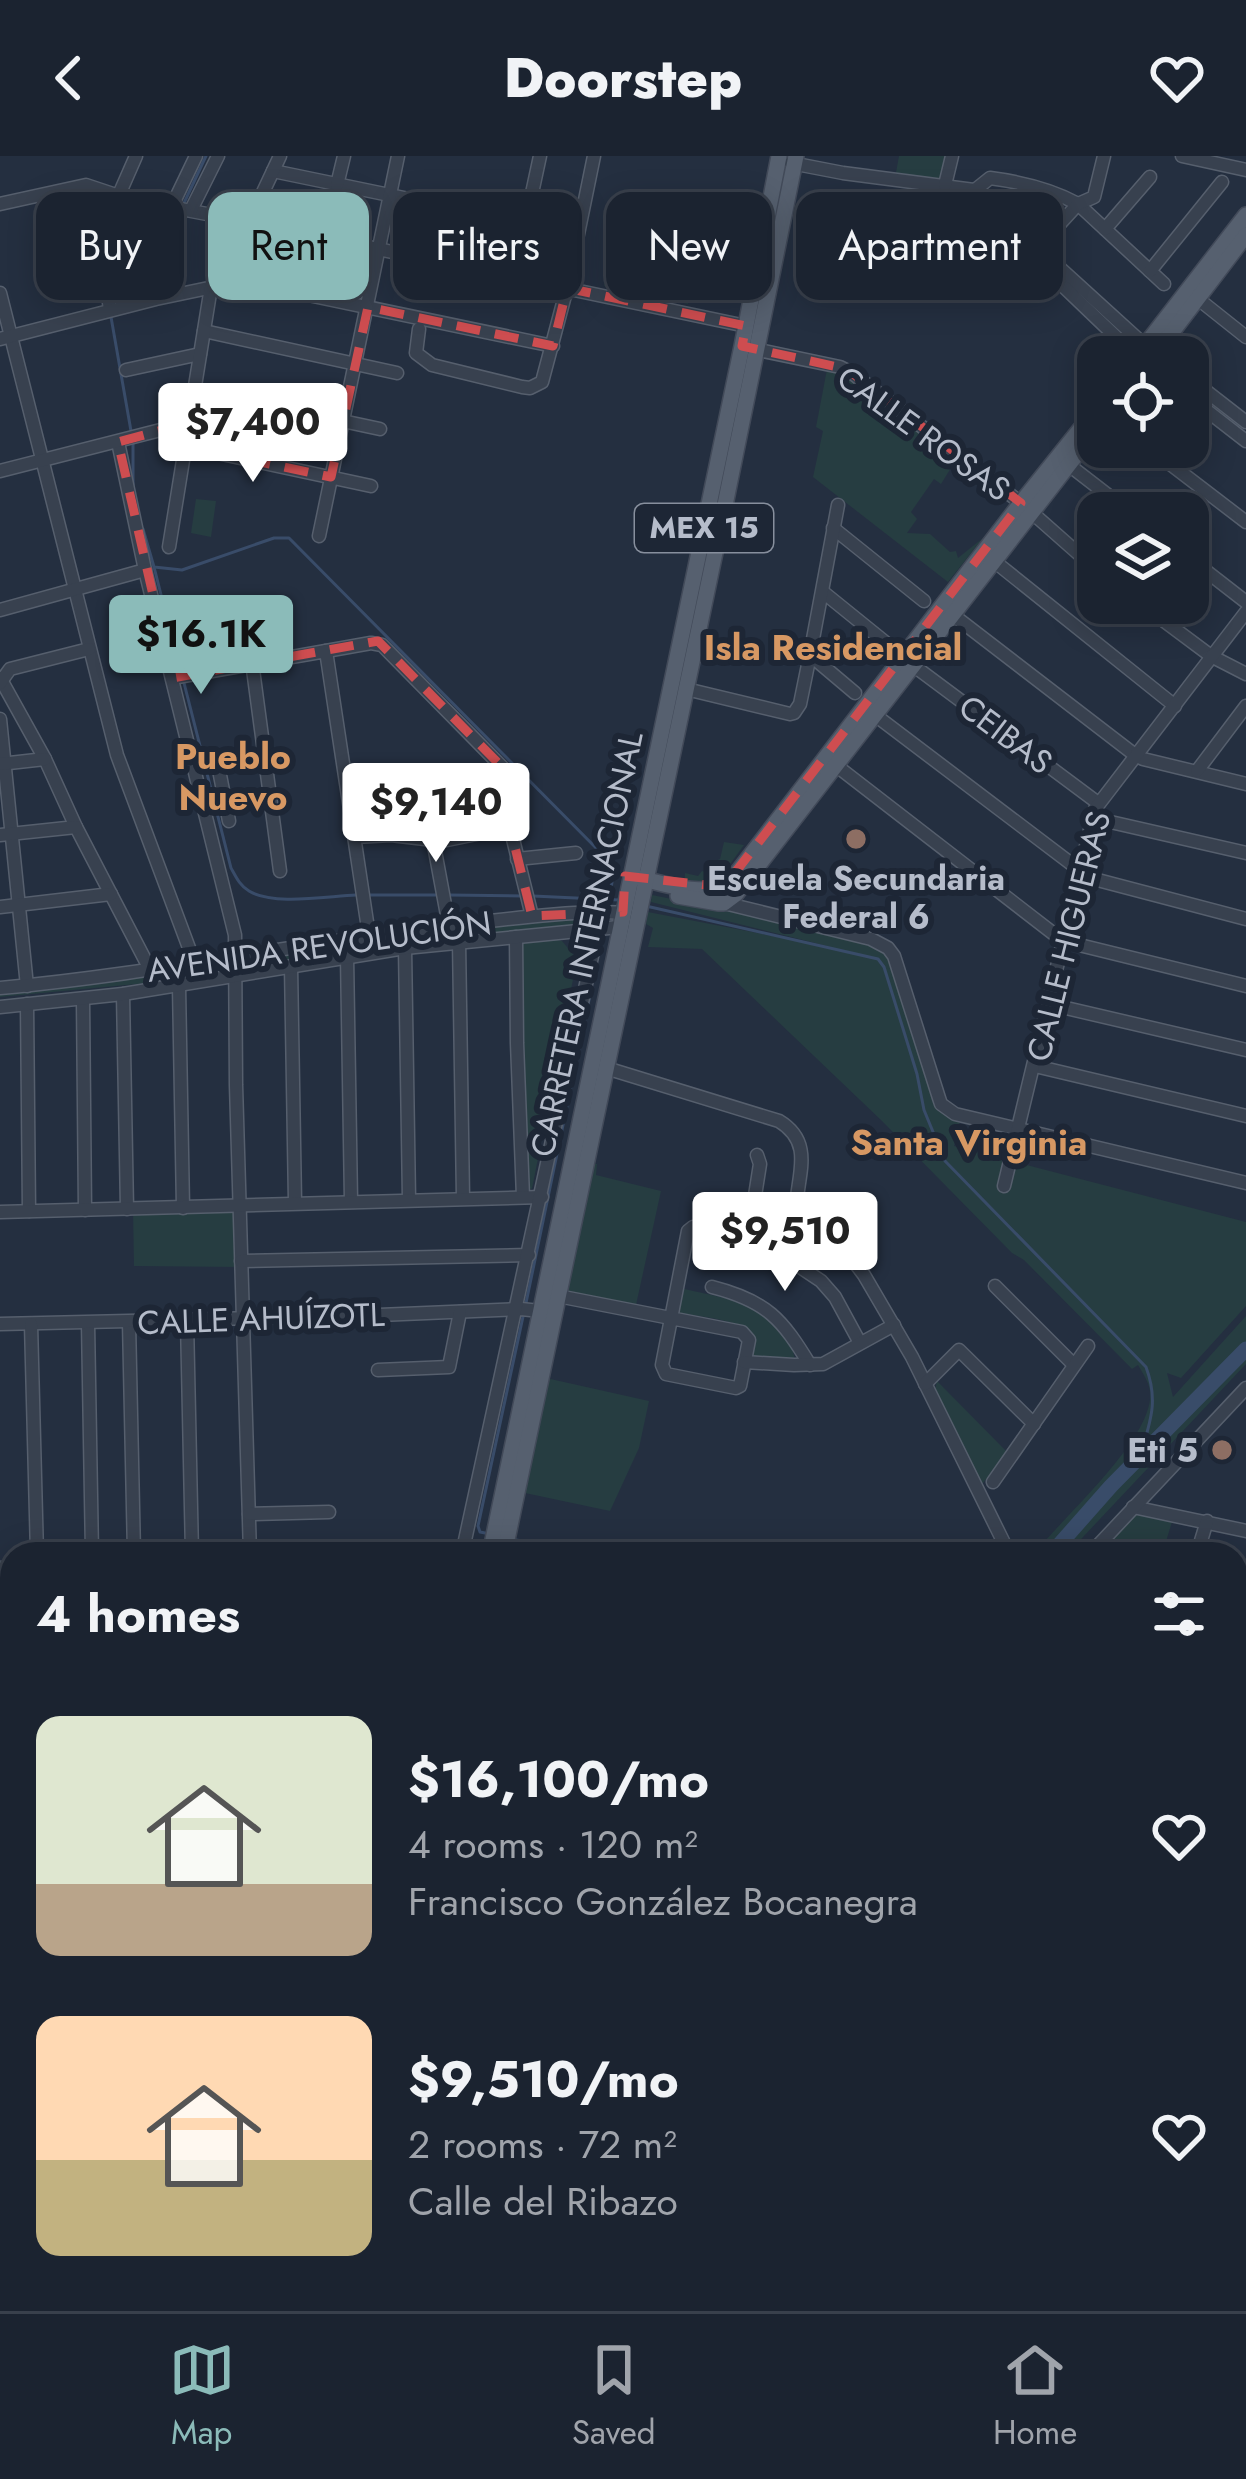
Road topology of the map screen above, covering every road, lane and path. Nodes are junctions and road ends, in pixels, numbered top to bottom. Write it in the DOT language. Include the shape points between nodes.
graph roads {
  1 [pos="136,156"];
  2 [pos="196,156"];
  3 [pos="218,156"];
  4 [pos="280,156"];
  5 [pos="344,156"];
  6 [pos="398,156"];
  7 [pos="540,156"];
  8 [pos="594,156"];
  9 [pos="952,156"];
  10 [pos="1104,156"];
  11 [pos="1182,156"];
  12 [pos="1201,158"];
  13 [pos="787,159"];
  14 [pos="1246,170"];
  15 [pos="273,171"];
  16 [pos="1150,177"];
  17 [pos="1222,182"];
  18 [pos="337,184"];
  19 [pos="945,185"];
  20 [pos="969,191"];
  21 [pos="50,192"];
  22 [pos="105,192"];
  23 [pos="120,192"];
  24 [pos="179,192"];
  25 [pos="263,192"];
  26 [pos="532,192"];
  27 [pos="36,195"];
  28 [pos="390,196"];
  29 [pos="393,197"];
  30 [pos="0,204"];
  31 [pos="1078,204"];
  32 [pos="184,209"];
  33 [pos="191,210"];
  34 [pos="208,214"];
  35 [pos="582,215"];
  36 [pos="1246,215"];
  37 [pos="1063,220"];
  38 [pos="1106,229"];
  39 [pos="1243,246"];
  40 [pos="369,248"];
  41 [pos="379,250"];
  42 [pos="393,253"];
  43 [pos="1150,271"];
  44 [pos="1063,277"];
  45 [pos="1164,284"];
  46 [pos="208,288"];
  47 [pos="582,291"];
  48 [pos="0,292"];
  49 [pos="1197,298"];
  50 [pos="109,300"];
  51 [pos="209,300"];
  52 [pos="334,300"];
  53 [pos="564,300"];
  54 [pos="368,307"];
  55 [pos="110,310"];
  56 [pos="746,326"];
  57 [pos="419,329"];
  58 [pos="204,332"];
  59 [pos="1126,336"];
  60 [pos="1160,336"];
  61 [pos="1163,336"];
  62 [pos="5,337"];
  63 [pos="1246,337"];
  64 [pos="553,346"];
  65 [pos="749,348"];
  66 [pos="200,354"];
  67 [pos="355,364"];
  68 [pos="126,370"];
  69 [pos="397,373"];
  70 [pos="194,389"];
  71 [pos="1209,393"];
  72 [pos="257,401"];
  73 [pos="277,407"];
  74 [pos="1209,412"];
  75 [pos="343,420"];
  76 [pos="1246,422"];
  77 [pos="188,423"];
  78 [pos="380,429"];
  79 [pos="1077,436"];
  80 [pos="125,441"];
  81 [pos="1246,441"];
  82 [pos="184,446"];
  83 [pos="1077,455"];
  84 [pos="42,460"];
  85 [pos="1069,465"];
  86 [pos="1175,468"];
  87 [pos="0,471"];
  88 [pos="331,477"];
  89 [pos="371,486"];
  90 [pos="1104,492"];
  91 [pos="710,495"];
  92 [pos="1029,502"];
  93 [pos="838,505"];
  94 [pos="724,510"];
  95 [pos="1246,522"];
  96 [pos="833,528"];
  97 [pos="319,536"];
  98 [pos="170,547"];
  99 [pos="1077,550"];
  100 [pos="994,561"];
  101 [pos="146,570"];
  102 [pos="1209,573"];
  103 [pos="75,589"];
  104 [pos="823,592"];
  105 [pos="924,601"];
  106 [pos="1246,602"];
  107 [pos="696,603"];
  108 [pos="0,610"];
  109 [pos="1246,612"];
  110 [pos="952,615"];
  111 [pos="1168,624"];
  112 [pos="89,649"];
  113 [pos="326,650"];
  114 [pos="810,655"];
  115 [pos="1211,656"];
  116 [pos="903,657"];
  117 [pos="252,662"];
  118 [pos="1246,674"];
  119 [pos="179,677"];
  120 [pos="0,680"];
  121 [pos="686,689"];
  122 [pos="855,693"];
  123 [pos="1174,706"];
  124 [pos="1246,706"];
  125 [pos="875,715"];
  126 [pos="0,719"];
  127 [pos="1136,755"];
  128 [pos="45,760"];
  129 [pos="831,761"];
  130 [pos="2,764"];
  131 [pos="218,765"];
  132 [pos="1197,771"];
  133 [pos="1246,784"];
  134 [pos="225,798"];
  135 [pos="1098,802"];
  136 [pos="202,804"];
  137 [pos="1093,818"];
  138 [pos="229,821"];
  139 [pos="76,826"];
  140 [pos="509,827"];
  141 [pos="6,834"];
  142 [pos="355,837"];
  143 [pos="433,840"];
  144 [pos="576,853"];
  145 [pos="1246,854"];
  146 [pos="518,859"];
  147 [pos="280,871"];
  148 [pos="1079,871"];
  149 [pos="111,894"];
  150 [pos="721,897"];
  151 [pos="633,902"];
  152 [pos="20,905"];
  153 [pos="0,907"];
  154 [pos="532,916"];
  155 [pos="1246,920"];
  156 [pos="449,926"];
  157 [pos="598,929"];
  158 [pos="369,934"];
  159 [pos="516,937"];
  160 [pos="459,941"];
  161 [pos="1067,943"];
  162 [pos="405,948"];
  163 [pos="236,956"];
  164 [pos="347,956"];
  165 [pos="195,964"];
  166 [pos="291,966"];
  167 [pos="152,971"];
  168 [pos="235,975"];
  169 [pos="28,986"];
  170 [pos="179,986"];
  171 [pos="1246,986"];
  172 [pos="0,988"];
  173 [pos="160,988"];
  174 [pos="123,994"];
  175 [pos="83,999"];
  176 [pos="27,1004"];
  177 [pos="1049,1004"];
  178 [pos="0,1007"];
  179 [pos="1246,1050"];
  180 [pos="1035,1066"];
  181 [pos="606,1068"];
  182 [pos="1246,1116"];
  183 [pos="1020,1128"];
  184 [pos="757,1155"];
  185 [pos="1246,1183"];
  186 [pos="1004,1186"];
  187 [pos="524,1197"];
  188 [pos="542,1197"];
  189 [pos="463,1198"];
  190 [pos="409,1199"];
  191 [pos="351,1201"];
  192 [pos="296,1202"];
  193 [pos="240,1206"];
  194 [pos="183,1208"];
  195 [pos="127,1209"];
  196 [pos="85,1210"];
  197 [pos="29,1211"];
  198 [pos="0,1212"];
  199 [pos="748,1240"];
  200 [pos="529,1255"];
  201 [pos="241,1261"];
  202 [pos="995,1286"];
  203 [pos="712,1287"];
  204 [pos="558,1296"];
  205 [pos="528,1310"];
  206 [pos="460,1312"];
  207 [pos="673,1318"];
  208 [pos="242,1319"];
  209 [pos="187,1321"];
  210 [pos="129,1322"];
  211 [pos="88,1323"];
  212 [pos="0,1324"];
  213 [pos="31,1324"];
  214 [pos="894,1325"];
  215 [pos="860,1343"];
  216 [pos="1088,1346"];
  217 [pos="744,1362"];
  218 [pos="811,1365"];
  219 [pos="1074,1365"];
  220 [pos="378,1370"];
  221 [pos="925,1384"];
  222 [pos="1246,1388"];
  223 [pos="1034,1424"];
  224 [pos="993,1482"];
  225 [pos="1137,1503"];
  226 [pos="329,1512"];
  227 [pos="249,1514"];
  228 [pos="1207,1521"];
  229 [pos="503,1526"];
  230 [pos="1246,1531"];
  231 [pos="37,1542"];
  232 [pos="92,1542"];
  233 [pos="134,1542"];
  234 [pos="192,1542"];
  235 [pos="250,1542"];
  236 [pos="465,1542"];
  237 [pos="500,1542"];
  238 [pos="1004,1542"];
  239 [pos="1101,1542"];
  240 [pos="1201,1542"];
  1 -- 23 [label="street"];
  2 -- 24 [label="street"];
  3 -- 33 [label="street"];
  4 -- 15 [label="street"];
  5 -- 18 [label="street"];
  6 -- 28 [label="street"];
  7 -- 26 [label="street"];
  8 -- 35 [label="street"];
  9 -- 19 [label="street"];
  10 -- 31 [label="street" via="1094,197"];
  11 -- 12 [label="street"];
  12 -- 14 [label="street"];
  13 -- 19 [label="street"];
  13 -- 56 [label="main road, CARRETERA INTERNACIONAL / MEX 15"];
  13 -- 65 [label="main road, CARRETERA INTERNACIONAL / MEX 15"];
  15 -- 18 [label="street"];
  15 -- 25 [label="street"];
  16 -- 38 [label="street"];
  17 -- 43 [label="street"];
  18 -- 28 [label="street"];
  19 -- 20 [label="street"];
  20 -- 31 [label="street" via="996,179"];
  21 -- 22 [label="street" via="86,185"];
  27 -- 30 [label="street"];
  28 -- 29 [label="street"];
  28 -- 41 [label="street"];
  31 -- 37 [label="street"];
  31 -- 38 [label="street"];
  32 -- 33 [label="street"];
  33 -- 34 [label="street"];
  36 -- 60 [label="main road"];
  38 -- 43 [label="street"];
  39 -- 49 [label="main road"];
  40 -- 41 [label="street"];
  41 -- 42 [label="street"];
  41 -- 54 [label="street"];
  43 -- 45 [label="street"];
  44 -- 59 [label="street"];
  46 -- 55 [label="street"];
  47 -- 56 [label="street"];
  48 -- 62 [label="street"];
  49 -- 61 [label="main road"];
  49 -- 63 [label="street"];
  50 -- 55 [label="street"];
  51 -- 58 [label="street"];
  52 -- 54 [label="street"];
  53 -- 64 [label="street"];
  54 -- 64 [label="street"];
  54 -- 67 [label="street"];
  55 -- 62 [label="street"];
  56 -- 65 [label="main road, CARRETERA INTERNACIONAL / MEX 15"];
  57 -- 64 [label="street" via="422,360 522,387 542,382"];
  58 -- 66 [label="street"];
  58 -- 67 [label="street"];
  62 -- 84 [label="street"];
  65 -- 91 [label="main road, CARRETERA INTERNACIONAL / MEX 15"];
  65 -- 92 [label="street, CALLE ROSAS" via="847,369"];
  65 -- 94 [label="main road, CARRETERA INTERNACIONAL / MEX 15"];
  66 -- 68 [label="street"];
  66 -- 70 [label="street"];
  67 -- 69 [label="street"];
  67 -- 75 [label="street"];
  70 -- 72 [label="street"];
  70 -- 77 [label="street"];
  71 -- 76 [label="street"];
  73 -- 75 [label="street"];
  74 -- 81 [label="street"];
  75 -- 78 [label="street"];
  75 -- 88 [label="street"];
  77 -- 80 [label="street"];
  77 -- 82 [label="street"];
  79 -- 92 [label="main road"];
  80 -- 84 [label="street"];
  80 -- 101 [label="street"];
  82 -- 88 [label="street"];
  82 -- 98 [label="street"];
  83 -- 85 [label="main road"];
  84 -- 87 [label="street"];
  84 -- 103 [label="street"];
  85 -- 90 [label="street"];
  85 -- 92 [label="main road"];
  86 -- 95 [label="street"];
  88 -- 89 [label="street"];
  88 -- 97 [label="street"];
  91 -- 94 [label="main road"];
  91 -- 107 [label="main road, CARRETERA INTERNACIONAL / MEX 15"];
  92 -- 99 [label="street, CALLE ROSAS"];
  92 -- 100 [label="main road"];
  92 -- 116 [label="main road"];
  93 -- 96 [label="street"];
  94 -- 107 [label="main road, CARRETERA INTERNACIONAL / MEX 15"];
  96 -- 104 [label="street"];
  96 -- 105 [label="street"];
  100 -- 110 [label="main road"];
  100 -- 123 [label="street"];
  101 -- 103 [label="street"];
  101 -- 119 [label="street"];
  102 -- 106 [label="street"];
  103 -- 108 [label="street"];
  103 -- 112 [label="street"];
  104 -- 114 [label="street"];
  104 -- 116 [label="street, CEIBAS"];
  107 -- 121 [label="main road, CARRETERA INTERNACIONAL / MEX 15"];
  107 -- 151 [label="main road, CARRETERA INTERNACIONAL / MEX 15"];
  109 -- 115 [label="street, CALLE HIGUERAS"];
  110 -- 116 [label="main road"];
  110 -- 127 [label="street"];
  111 -- 115 [label="street"];
  112 -- 120 [label="street" via="10,669"];
  112 -- 165 [label="street" via="128,787"];
  113 -- 117 [label="street"];
  113 -- 140 [label="street" via="377,643 509,774"];
  113 -- 142 [label="street"];
  114 -- 121 [label="street" via="800,704 790,714"];
  114 -- 122 [label="street"];
  115 -- 118 [label="street"];
  115 -- 123 [label="street, CALLE HIGUERAS"];
  116 -- 125 [label="main road"];
  116 -- 129 [label="main road"];
  116 -- 135 [label="street, CEIBAS"];
  117 -- 119 [label="street"];
  117 -- 147 [label="street"];
  119 -- 136 [label="street"];
  120 -- 128 [label="street"];
  121 -- 151 [label="main road, CARRETERA INTERNACIONAL / MEX 15"];
  123 -- 127 [label="street, CALLE HIGUERAS"];
  124 -- 132 [label="street"];
  125 -- 129 [label="main road"];
  125 -- 148 [label="street"];
  126 -- 130 [label="street"];
  127 -- 132 [label="street"];
  127 -- 135 [label="street, CALLE HIGUERAS"];
  128 -- 130 [label="street"];
  128 -- 139 [label="street"];
  129 -- 150 [label="main road" via="736,894"];
  129 -- 161 [label="street"];
  130 -- 141 [label="street"];
  131 -- 134 [label="street"];
  132 -- 133 [label="street"];
  134 -- 136 [label="street"];
  134 -- 138 [label="street"];
  135 -- 137 [label="street, CALLE HIGUERAS"];
  136 -- 163 [label="street"];
  137 -- 145 [label="street"];
  137 -- 148 [label="street, CALLE HIGUERAS"];
  139 -- 141 [label="street"];
  139 -- 149 [label="street"];
  140 -- 143 [label="street"];
  140 -- 146 [label="street"];
  141 -- 152 [label="street"];
  142 -- 143 [label="street"];
  142 -- 158 [label="street"];
  143 -- 156 [label="street"];
  144 -- 146 [label="street"];
  146 -- 154 [label="street"];
  148 -- 155 [label="street"];
  148 -- 161 [label="street, CALLE HIGUERAS"];
  149 -- 152 [label="street"];
  149 -- 167 [label="street"];
  150 -- 151 [label="main road"];
  150 -- 183 [label="street" via="888,948 941,1104"];
  151 -- 154 [label="street, AVENIDA REVOLUCIÓN"];
  151 -- 157 [label="street, AVENIDA REVOLUCIÓN"];
  151 -- 181 [label="main road, CARRETERA INTERNACIONAL / MEX 15"];
  151 -- 205 [label="main road, CARRETERA INTERNACIONAL / MEX 15"];
  152 -- 153 [label="street"];
  152 -- 169 [label="street"];
  154 -- 156 [label="street, AVENIDA REVOLUCIÓN"];
  156 -- 158 [label="street, AVENIDA REVOLUCIÓN"];
  157 -- 159 [label="street, AVENIDA REVOLUCIÓN"];
  157 -- 188 [label="street"];
  158 -- 163 [label="street, AVENIDA REVOLUCIÓN"];
  159 -- 160 [label="street, AVENIDA REVOLUCIÓN"];
  159 -- 187 [label="street"];
  160 -- 162 [label="street, AVENIDA REVOLUCIÓN"];
  160 -- 189 [label="street"];
  161 -- 171 [label="street"];
  161 -- 177 [label="street, CALLE HIGUERAS"];
  162 -- 164 [label="street, AVENIDA REVOLUCIÓN"];
  162 -- 190 [label="street"];
  163 -- 165 [label="street, AVENIDA REVOLUCIÓN"];
  163 -- 168 [label="street"];
  164 -- 166 [label="street, AVENIDA REVOLUCIÓN"];
  164 -- 191 [label="street"];
  165 -- 167 [label="street, AVENIDA REVOLUCIÓN"];
  166 -- 168 [label="street, AVENIDA REVOLUCIÓN"];
  166 -- 192 [label="street"];
  167 -- 169 [label="street, AVENIDA REVOLUCIÓN"];
  167 -- 173 [label="street"];
  168 -- 170 [label="street, AVENIDA REVOLUCIÓN"];
  168 -- 193 [label="street"];
  169 -- 172 [label="street, AVENIDA REVOLUCIÓN"];
  170 -- 173 [label="street, AVENIDA REVOLUCIÓN"];
  170 -- 194 [label="street"];
  173 -- 174 [label="street, AVENIDA REVOLUCIÓN"];
  174 -- 175 [label="street, AVENIDA REVOLUCIÓN"];
  174 -- 195 [label="street"];
  175 -- 176 [label="street, AVENIDA REVOLUCIÓN"];
  175 -- 196 [label="street"];
  176 -- 178 [label="street, AVENIDA REVOLUCIÓN"];
  176 -- 197 [label="street"];
  177 -- 179 [label="street"];
  177 -- 180 [label="street, CALLE HIGUERAS"];
  180 -- 182 [label="street"];
  180 -- 183 [label="street, CALLE HIGUERAS"];
  181 -- 204 [label="main road, CARRETERA INTERNACIONAL / MEX 15"];
  181 -- 214 [label="street" via="791,1128 802,1156 796,1214 846,1250"];
  183 -- 185 [label="street"];
  183 -- 186 [label="street, CALLE HIGUERAS"];
  184 -- 199 [label="street"];
  187 -- 188 [label="street"];
  187 -- 189 [label="street"];
  188 -- 200 [label="street"];
  189 -- 190 [label="street"];
  190 -- 191 [label="street"];
  191 -- 192 [label="street"];
  192 -- 193 [label="street"];
  193 -- 194 [label="street"];
  193 -- 201 [label="street"];
  194 -- 195 [label="street"];
  195 -- 196 [label="street"];
  196 -- 197 [label="street"];
  197 -- 198 [label="street"];
  199 -- 207 [label="street" via="690,1228"];
  199 -- 215 [label="street" via="829,1288"];
  200 -- 201 [label="street"];
  200 -- 205 [label="street"];
  201 -- 208 [label="street"];
  202 -- 219 [label="street"];
  203 -- 218 [label="street" via="744,1295 785,1324"];
  204 -- 207 [label="street"];
  204 -- 229 [label="main road, CARRETERA INTERNACIONAL / MEX 15"];
  205 -- 206 [label="street, CALLE AHUÍZOTL"];
  205 -- 229 [label="main road, CARRETERA INTERNACIONAL / MEX 15"];
  205 -- 236 [label="street"];
  206 -- 208 [label="street, CALLE AHUÍZOTL"];
  206 -- 220 [label="street" via="449,1367"];
  207 -- 217 [label="street" via="747,1335"];
  207 -- 217 [label="street" via="666,1374 736,1388"];
  208 -- 209 [label="street, CALLE AHUÍZOTL"];
  208 -- 227 [label="street"];
  209 -- 210 [label="street, CALLE AHUÍZOTL"];
  209 -- 234 [label="street"];
  210 -- 211 [label="street, CALLE AHUÍZOTL"];
  210 -- 233 [label="street"];
  211 -- 213 [label="street, CALLE AHUÍZOTL"];
  211 -- 232 [label="street"];
  212 -- 213 [label="street, CALLE AHUÍZOTL"];
  213 -- 231 [label="street"];
  214 -- 215 [label="street"];
  214 -- 221 [label="street"];
  215 -- 218 [label="street"];
  216 -- 219 [label="street"];
  217 -- 218 [label="street"];
  219 -- 223 [label="street"];
  221 -- 223 [label="street" via="959,1349"];
  221 -- 238 [label="street"];
  222 -- 225 [label="street"];
  223 -- 224 [label="street"];
  225 -- 228 [label="street"];
  225 -- 239 [label="street"];
  226 -- 227 [label="street"];
  227 -- 235 [label="street"];
  228 -- 230 [label="street"];
  228 -- 240 [label="street"];
  229 -- 237 [label="main road, CARRETERA INTERNACIONAL / MEX 15"];
}
